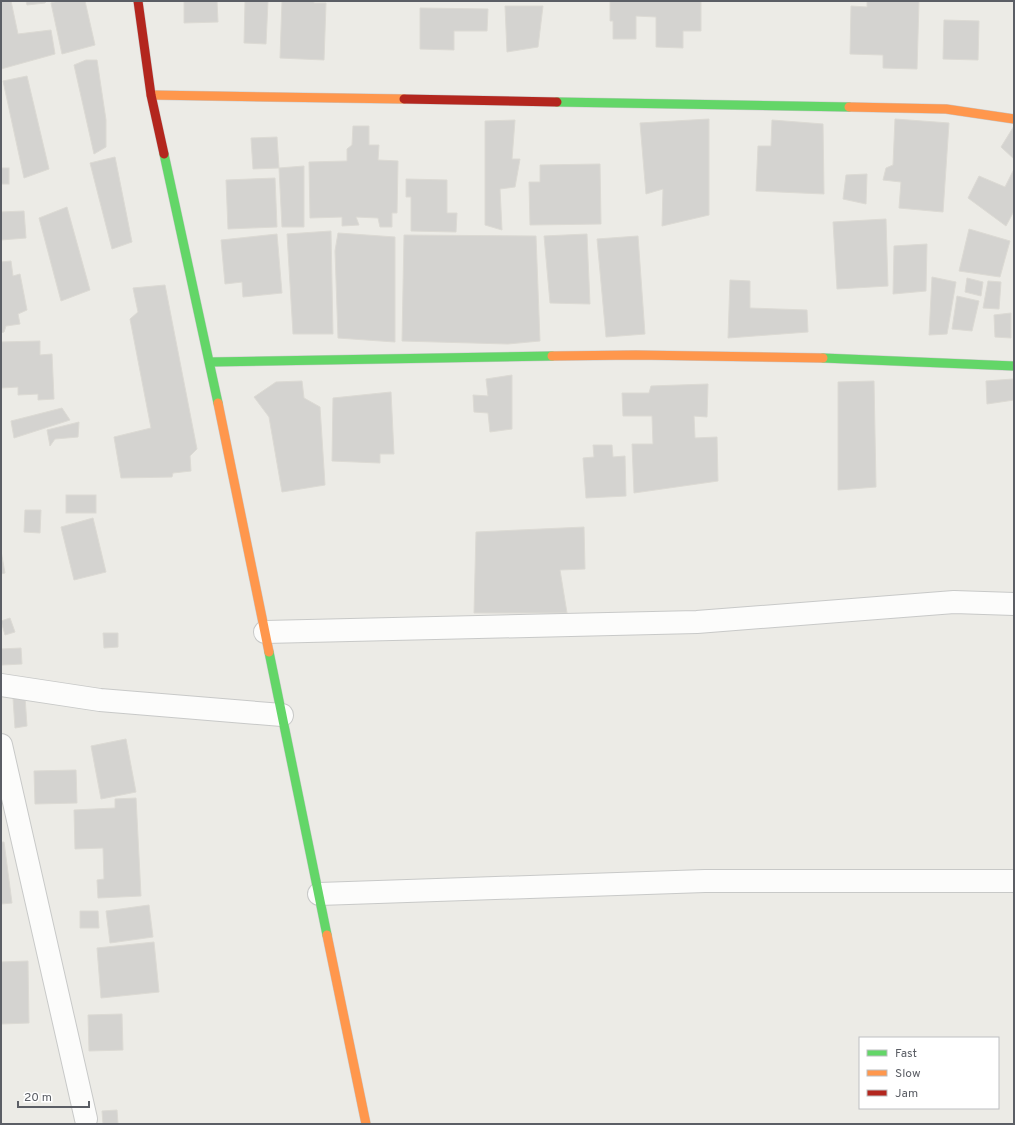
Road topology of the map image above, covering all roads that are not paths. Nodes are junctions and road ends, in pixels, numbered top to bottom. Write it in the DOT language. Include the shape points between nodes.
graph roads {
  1 [pos="138,1"];
  2 [pos="151,95"];
  3 [pos="1014,119"];
  4 [pos="210,362"];
  5 [pos="1014,366"];
  6 [pos="1014,604"];
  7 [pos="265,632"];
  8 [pos="1,685"];
  9 [pos="282,715"];
  10 [pos="1,745"];
  11 [pos="1014,881"];
  12 [pos="319,894"];
  13 [pos="86,1119"];
  14 [pos="366,1124"];
  1 -- 2 [label="street"];
  2 -- 3 [label="street" via="946,109"];
  2 -- 4 [label="street"];
  4 -- 5 [label="street" via="636,355 819,358"];
  4 -- 7 [label="street"];
  6 -- 7 [label="street" via="954,602 697,622"];
  7 -- 9 [label="street"];
  8 -- 9 [label="street" via="100,700"];
  9 -- 12 [label="street"];
  10 -- 13 [label="street"];
  11 -- 12 [label="street" via="705,881"];
  12 -- 14 [label="street"];
}
